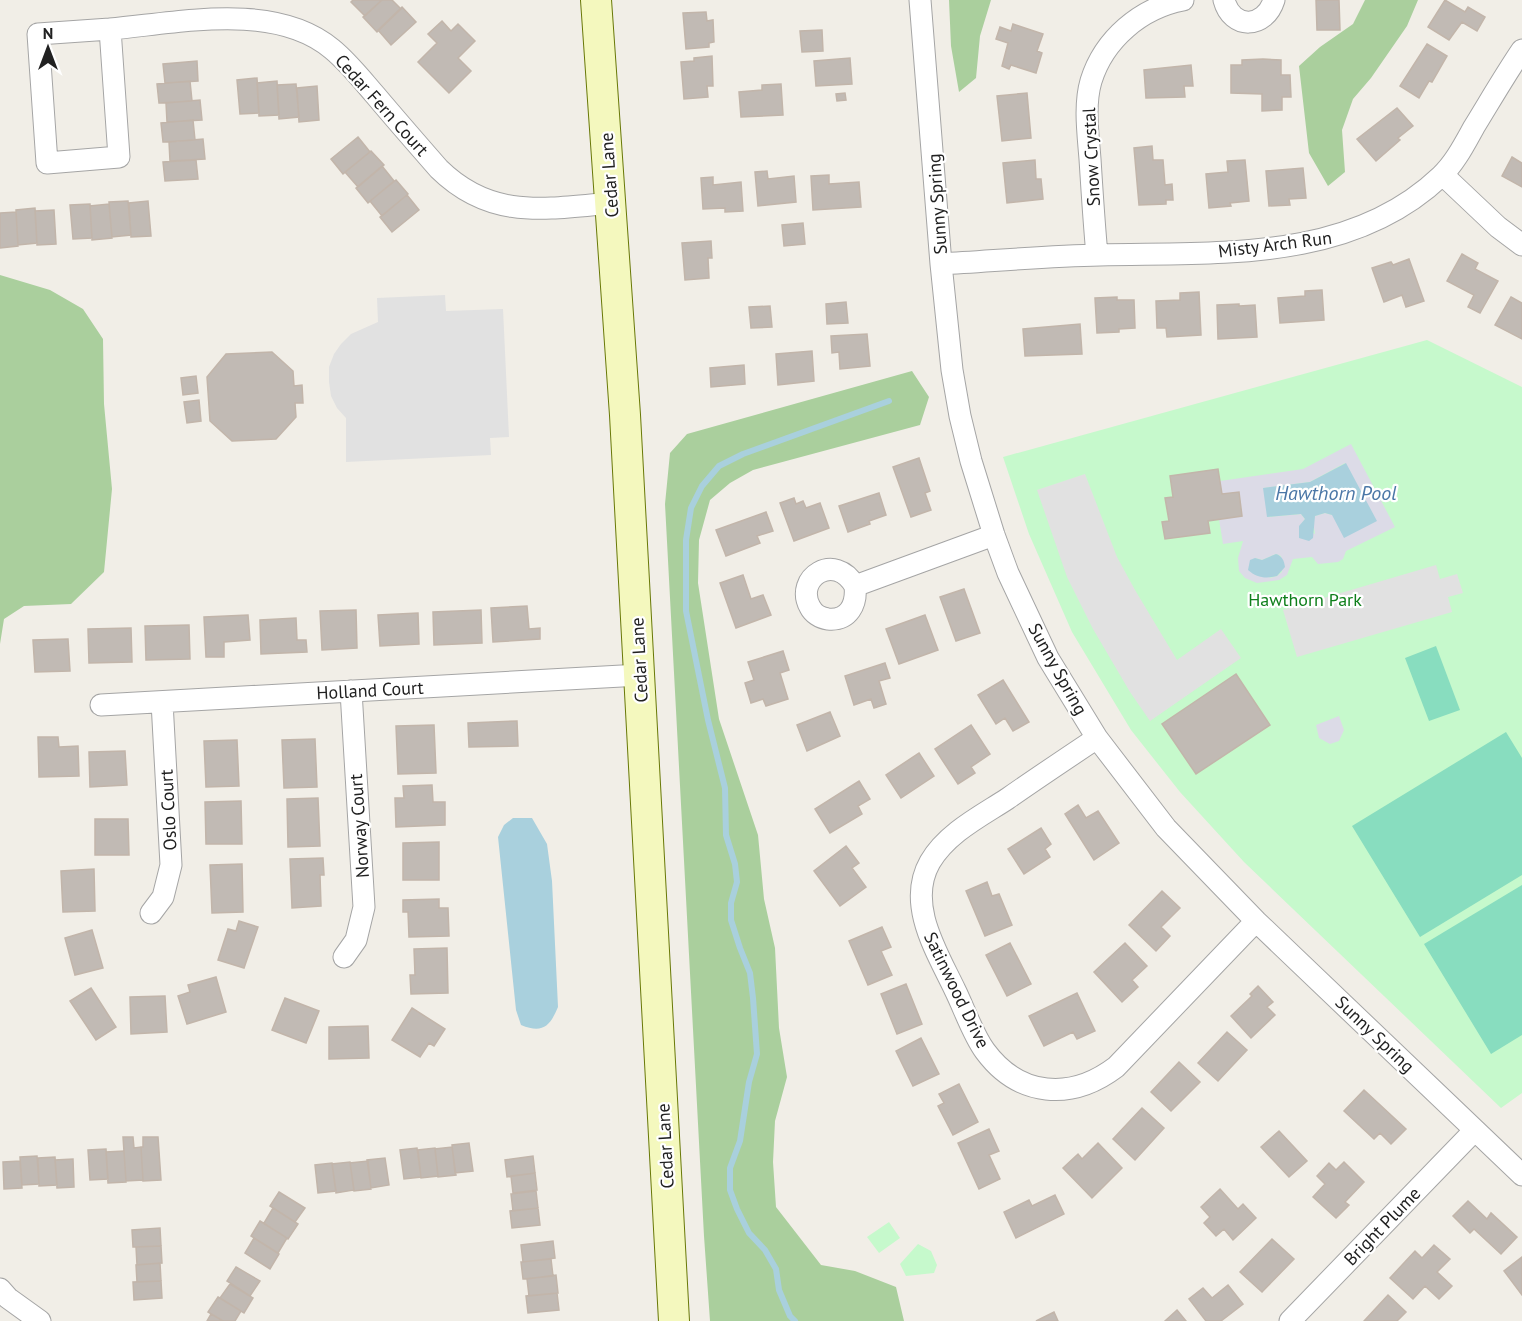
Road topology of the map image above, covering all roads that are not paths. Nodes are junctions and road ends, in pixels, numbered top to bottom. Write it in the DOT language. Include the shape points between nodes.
graph roads {
  1 [pos="596,0"];
  2 [pos="920,0"];
  3 [pos="1183,0"];
  4 [pos="1224,0"];
  5 [pos="1274,0"];
  6 [pos="110,29"];
  7 [pos="1522,50"];
  8 [pos="1443,175"];
  9 [pos="611,203"];
  10 [pos="1522,245"];
  11 [pos="1097,255"];
  12 [pos="941,264"];
  13 [pos="994,535"];
  14 [pos="855,586"];
  15 [pos="640,675"];
  16 [pos="351,691"];
  17 [pos="162,702"];
  18 [pos="101,705"];
  19 [pos="1097,738"];
  20 [pos="152,913"];
  21 [pos="1256,921"];
  22 [pos="344,957"];
  23 [pos="1474,1131"];
  24 [pos="1522,1175"];
  25 [pos="0,1289"];
  26 [pos="40,1321"];
  27 [pos="674,1321"];
  28 [pos="1290,1321"];
  1 -- 9 [label="main road, Cedar Lane"];
  2 -- 12 [label="street, Sunny Spring"];
  3 -- 11 [label="street, Snow Crystal" via="1150,11 1130,24 1111,43 1091,82 1088,127"];
  4 -- 5 [label="street" via="1233,17 1254,22 1271,10"];
  6 -- 6 [label="street, Cedar Fern Court" via="119,157 47,163 38,34"];
  6 -- 9 [label="street, Cedar Fern Court" via="215,19 272,22 293,28 331,48 439,169 465,190 512,207"];
  7 -- 8 [label="street, Misty Arch Run"];
  8 -- 10 [label="street"];
  8 -- 11 [label="street, Misty Arch Run" via="1407,204 1334,238 1196,253"];
  9 -- 15 [label="main road, Cedar Lane"];
  11 -- 12 [label="street, Misty Arch Run"];
  12 -- 13 [label="street, Sunny Spring" via="960,416"];
  13 -- 14 [label="street"];
  13 -- 19 [label="street, Sunny Spring" via="1048,658"];
  15 -- 16 [label="street, Holland Court"];
  15 -- 27 [label="main road, Cedar Lane"];
  16 -- 17 [label="street, Holland Court"];
  16 -- 22 [label="street, Norway Court" via="364,907 356,940"];
  17 -- 18 [label="street, Holland Court"];
  17 -- 20 [label="street, Oslo Court" via="171,865 163,897"];
  19 -- 21 [label="street, Sunny Spring" via="1166,828"];
  19 -- 21 [label="street, Satinwood Drive" via="961,830 930,862 921,891 928,934 989,1056 1014,1078 1048,1089 1082,1086 1100,1079"];
  21 -- 23 [label="street, Sunny Spring"];
  23 -- 24 [label="street, Sunny Spring"];
  23 -- 28 [label="street, Bright Plume"];
  25 -- 26 [label="street"];
}
